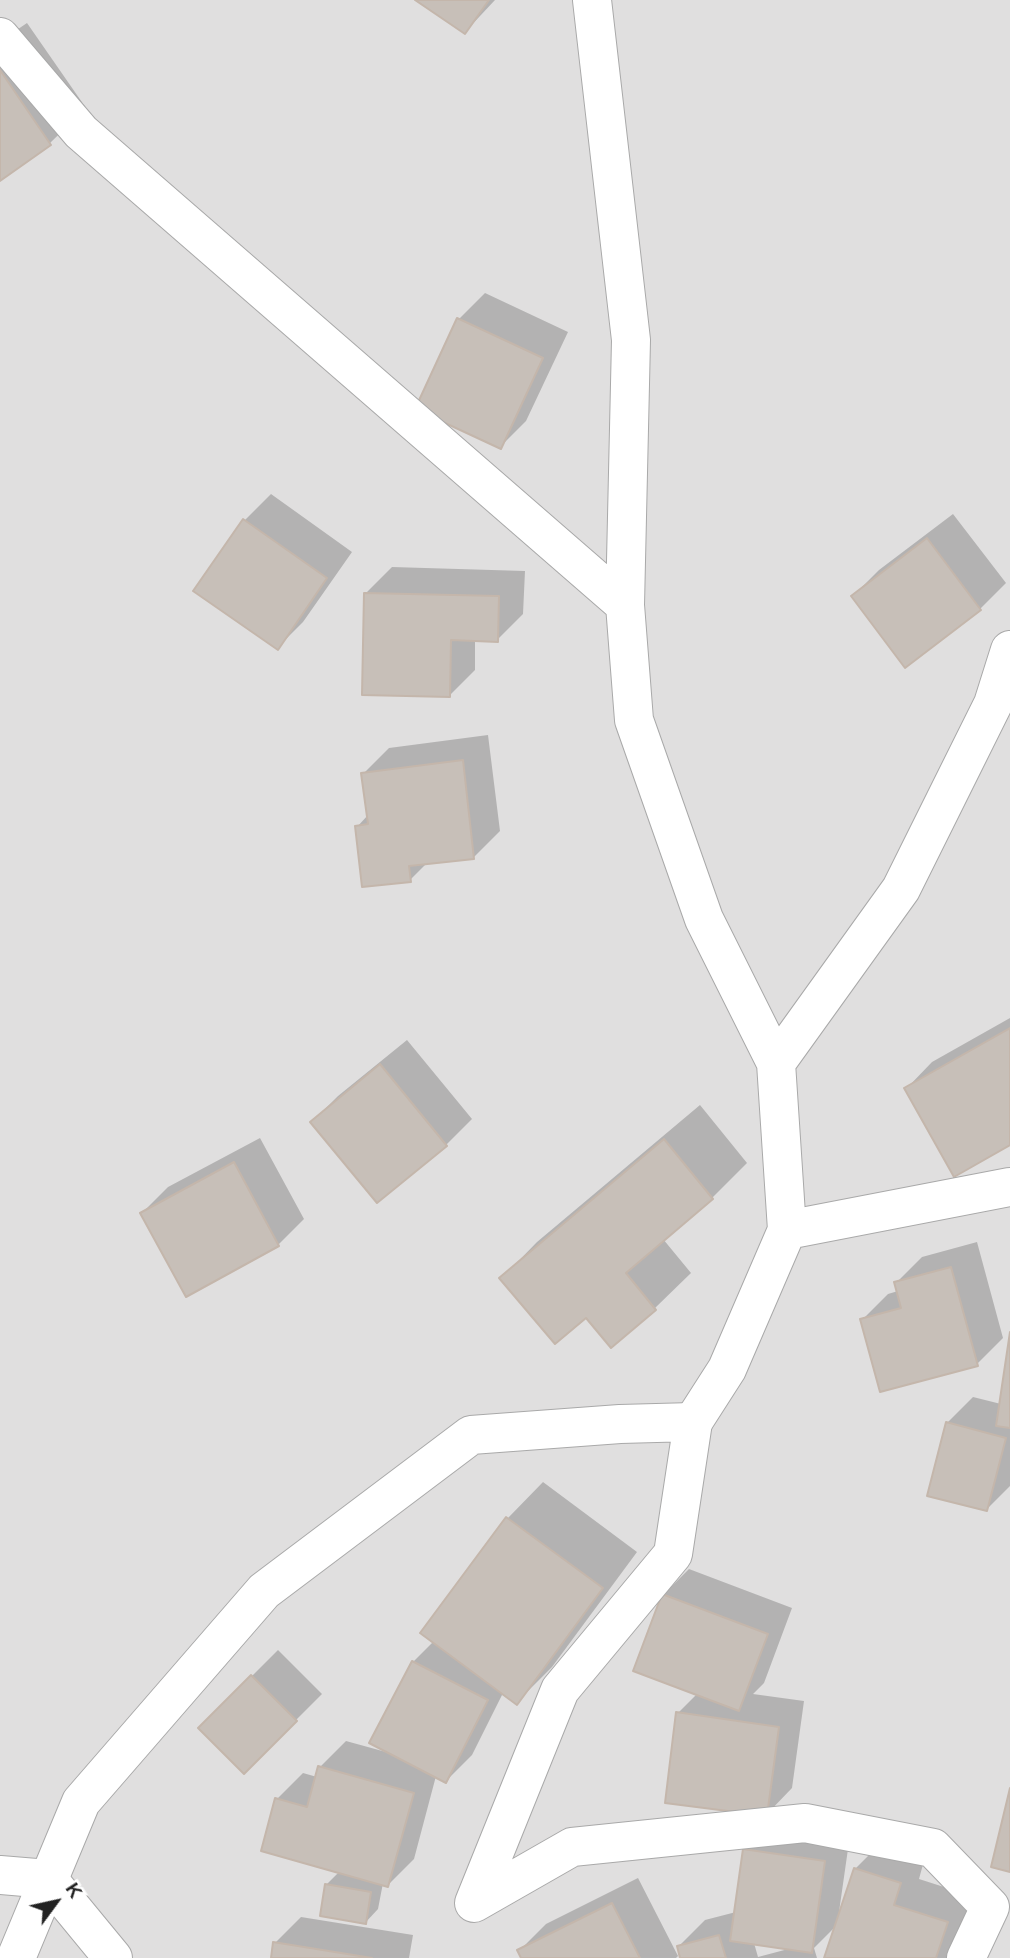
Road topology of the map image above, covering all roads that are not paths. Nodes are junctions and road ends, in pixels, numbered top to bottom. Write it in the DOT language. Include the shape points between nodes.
graph roads {
  1 [pos="592,0"];
  2 [pos="0,37"];
  3 [pos="625,604"];
  4 [pos="1010,650"];
  5 [pos="776,1063"];
  6 [pos="1010,1187"];
  7 [pos="787,1230"];
  8 [pos="693,1422"];
  9 [pos="0,1875"];
  10 [pos="48,1879"];
  11 [pos="1000,1907"];
  12 [pos="16,1958"];
  13 [pos="113,1958"];
  14 [pos="966,1958"];
  1 -- 3 [label="street" via="631,340"];
  2 -- 3 [label="street" via="81,132"];
  3 -- 5 [label="street" via="634,720 704,919"];
  4 -- 5 [label="street" via="993,704 901,889"];
  5 -- 7 [label="street"];
  6 -- 7 [label="street"];
  7 -- 8 [label="street" via="727,1369"];
  8 -- 10 [label="street" via="471,1435 264,1591 80,1802"];
  8 -- 11 [label="street" via="673,1554 560,1690 474,1903 572,1847 805,1823 933,1847"];
  9 -- 10 [label="street"];
  10 -- 12 [label="street"];
  10 -- 13 [label="street"];
  11 -- 14 [label="street"];
}
